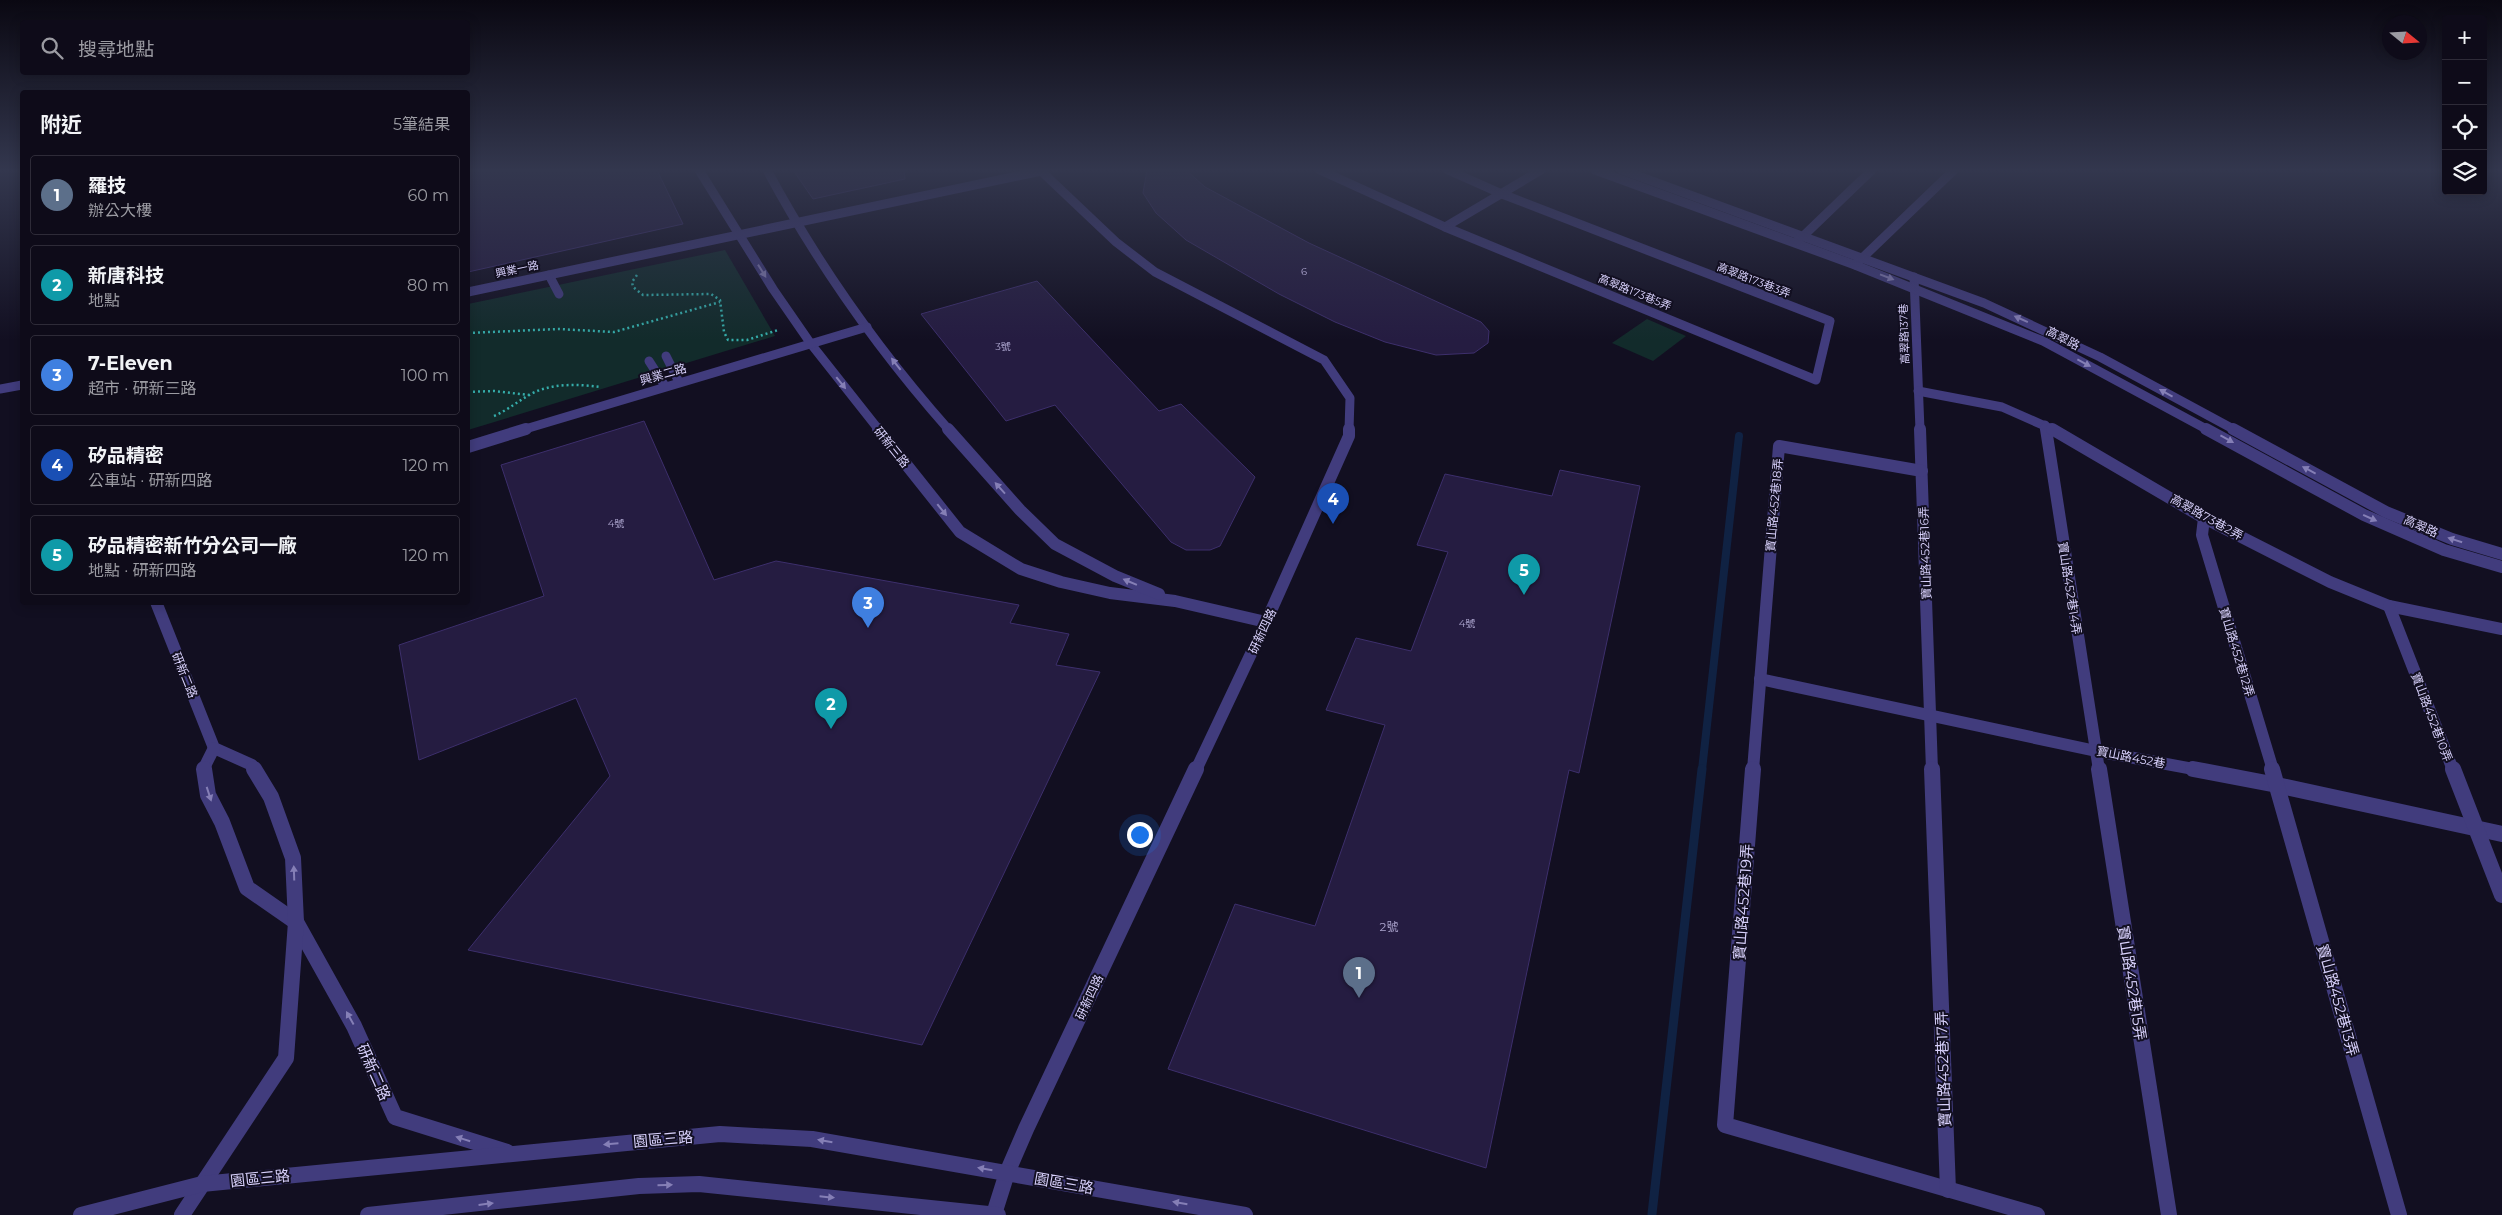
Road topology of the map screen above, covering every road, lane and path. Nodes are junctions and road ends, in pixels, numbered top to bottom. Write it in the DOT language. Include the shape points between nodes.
graph roads {
  1 [pos="734,227"];
  2 [pos="783,227"];
  3 [pos="798,227"];
  4 [pos="1100,227"];
  5 [pos="1445,227"];
  6 [pos="1586,227"];
  7 [pos="1763,227"];
  8 [pos="1768,227"];
  9 [pos="1813,227"];
  10 [pos="1895,227"];
  11 [pos="740,236"];
  12 [pos="1800,239"];
  13 [pos="1859,261"];
  14 [pos="643,268"];
  15 [pos="549,275"];
  16 [pos="1915,282"];
  17 [pos="470,292"];
  18 [pos="559,294"];
  19 [pos="720,302"];
  20 [pos="867,327"];
  21 [pos="778,330"];
  22 [pos="470,334"];
  23 [pos="811,344"];
  24 [pos="666,356"];
  25 [pos="649,361"];
  26 [pos="1816,380"];
  27 [pos="679,382"];
  28 [pos="20,385"];
  29 [pos="665,386"];
  30 [pos="608,388"];
  31 [pos="0,389"];
  32 [pos="1918,391"];
  33 [pos="470,392"];
  34 [pos="530,395"];
  35 [pos="489,418"];
  36 [pos="2045,425"];
  37 [pos="470,446"];
  38 [pos="1922,472"];
  39 [pos="2204,518"];
  40 [pos="2502,554"];
  41 [pos="2502,567"];
  42 [pos="1175,601"];
  43 [pos="157,605"];
  44 [pos="2389,606"];
  45 [pos="1266,622"];
  46 [pos="2502,629"];
  47 [pos="1760,679"];
  48 [pos="1930,716"];
  49 [pos="214,748"];
  50 [pos="2096,751"];
  51 [pos="2277,785"];
  52 [pos="2475,828"];
  53 [pos="2502,834"];
  54 [pos="2502,895"];
  55 [pos="296,922"];
  56 [pos="509,1153"];
  57 [pos="1007,1173"];
  58 [pos="202,1184"];
  59 [pos="1948,1190"];
  60 [pos="81,1215"];
  61 [pos="182,1215"];
  62 [pos="368,1215"];
  63 [pos="996,1215"];
  64 [pos="1245,1215"];
  65 [pos="2036,1215"];
  66 [pos="2169,1215"];
  67 [pos="2399,1215"];
  1 -- 11 [label="street, 研新三路"];
  2 -- 11 [label="street, 興業一路"];
  3 -- 20 [label="street, 研新三路"];
  4 -- 45 [label="street, 研新四路" via="1155,272 1324,360 1350,398 1349,436"];
  5 -- 26 [label="street, 高翠路173巷5弄"];
  6 -- 26 [label="street, 高翠路173巷3弄" via="1830,321"];
  7 -- 12 [label="street, 高翠路"];
  8 -- 12 [label="street, 高翠路"];
  9 -- 12 [label="street"];
  10 -- 13 [label="street"];
  11 -- 15 [label="street, 興業一路"];
  11 -- 23 [label="street, 研新三路, one-way"];
  12 -- 13 [label="street, 高翠路"];
  13 -- 16 [label="street, 高翠路"];
  14 -- 19 [label="path" via="632,282 632,287 643,295 711,294"];
  15 -- 17 [label="street, 興業一路"];
  15 -- 18 [label="street"];
  16 -- 32 [label="street, 高翠路137巷"];
  40 -- 16 [label="street, 高翠路, one-way" via="2452,539 2386,512 2100,357 1984,303"];
  16 -- 41 [label="street, 高翠路, one-way" via="2043,341 2364,515 2444,550"];
  19 -- 21 [label="path" via="728,340 748,340"];
  19 -- 22 [label="path" via="614,332 558,329"];
  20 -- 23 [label="street, 興業二路"];
  42 -- 20 [label="street, 研新三路, one-way" via="1115,576 1055,544 1020,510 934,413"];
  23 -- 27 [label="street, 興業二路"];
  23 -- 42 [label="street, 研新三路, one-way" via="960,532 1021,569 1053,580"];
  24 -- 27 [label="street"];
  25 -- 29 [label="street"];
  27 -- 29 [label="street, 興業二路"];
  28 -- 31 [label="street"];
  29 -- 37 [label="street, 興業二路"];
  30 -- 34 [label="path" via="569,385"];
  32 -- 36 [label="street, 高翠路73巷2弄" via="2002,407"];
  32 -- 38 [label="street, 寶山路452巷16弄"];
  33 -- 34 [label="path"];
  34 -- 35 [label="path" via="504,413"];
  36 -- 39 [label="street, 高翠路73巷2弄"];
  36 -- 50 [label="street, 寶山路452巷14弄"];
  38 -- 47 [label="street, 寶山路452巷18弄" via="1779,446"];
  38 -- 48 [label="street, 寶山路452巷16弄"];
  39 -- 44 [label="street, 高翠路73巷2弄" via="2330,582"];
  39 -- 51 [label="street, 寶山路452巷12弄" via="2202,535"];
  42 -- 45 [label="street, 研新三路"];
  43 -- 49 [label="street, 研新二路"];
  44 -- 46 [label="street, 高翠路73巷2弄"];
  44 -- 52 [label="street, 寶山路452巷10弄"];
  45 -- 57 [label="street, 研新四路"];
  47 -- 48 [label="street, 寶山路452巷"];
  47 -- 59 [label="street, 寶山路452巷19弄" via="1725,1125"];
  48 -- 50 [label="street, 寶山路452巷"];
  48 -- 59 [label="street, 寶山路452巷17弄"];
  55 -- 49 [label="street, 研新二路, one-way" via="293,858 271,797 252,765"];
  49 -- 55 [label="street, 研新二路, one-way" via="203,771 208,795 247,888"];
  50 -- 51 [label="street, 寶山路452巷"];
  50 -- 66 [label="street, 寶山路452巷15弄"];
  51 -- 52 [label="street, 寶山路452巷"];
  51 -- 67 [label="street, 寶山路452巷13弄"];
  52 -- 53 [label="street, 寶山路452巷"];
  52 -- 54 [label="street, 寶山路452巷10弄"];
  56 -- 55 [label="street, 研新二路, one-way" via="394,1117 354,1026"];
  55 -- 58 [label="street, 研新二路" via="286,1058"];
  57 -- 56 [label="street, 園區三路, one-way" via="812,1139 720,1134"];
  56 -- 58 [label="street, 園區三路"];
  57 -- 63 [label="street, 研新四路"];
  64 -- 57 [label="street, 園區三路, one-way"];
  58 -- 60 [label="street, 園區三路"];
  58 -- 61 [label="street, 研新二路"];
  59 -- 65 [label="street"];
  62 -- 63 [label="street, one-way" via="639,1186 699,1184"];
}
